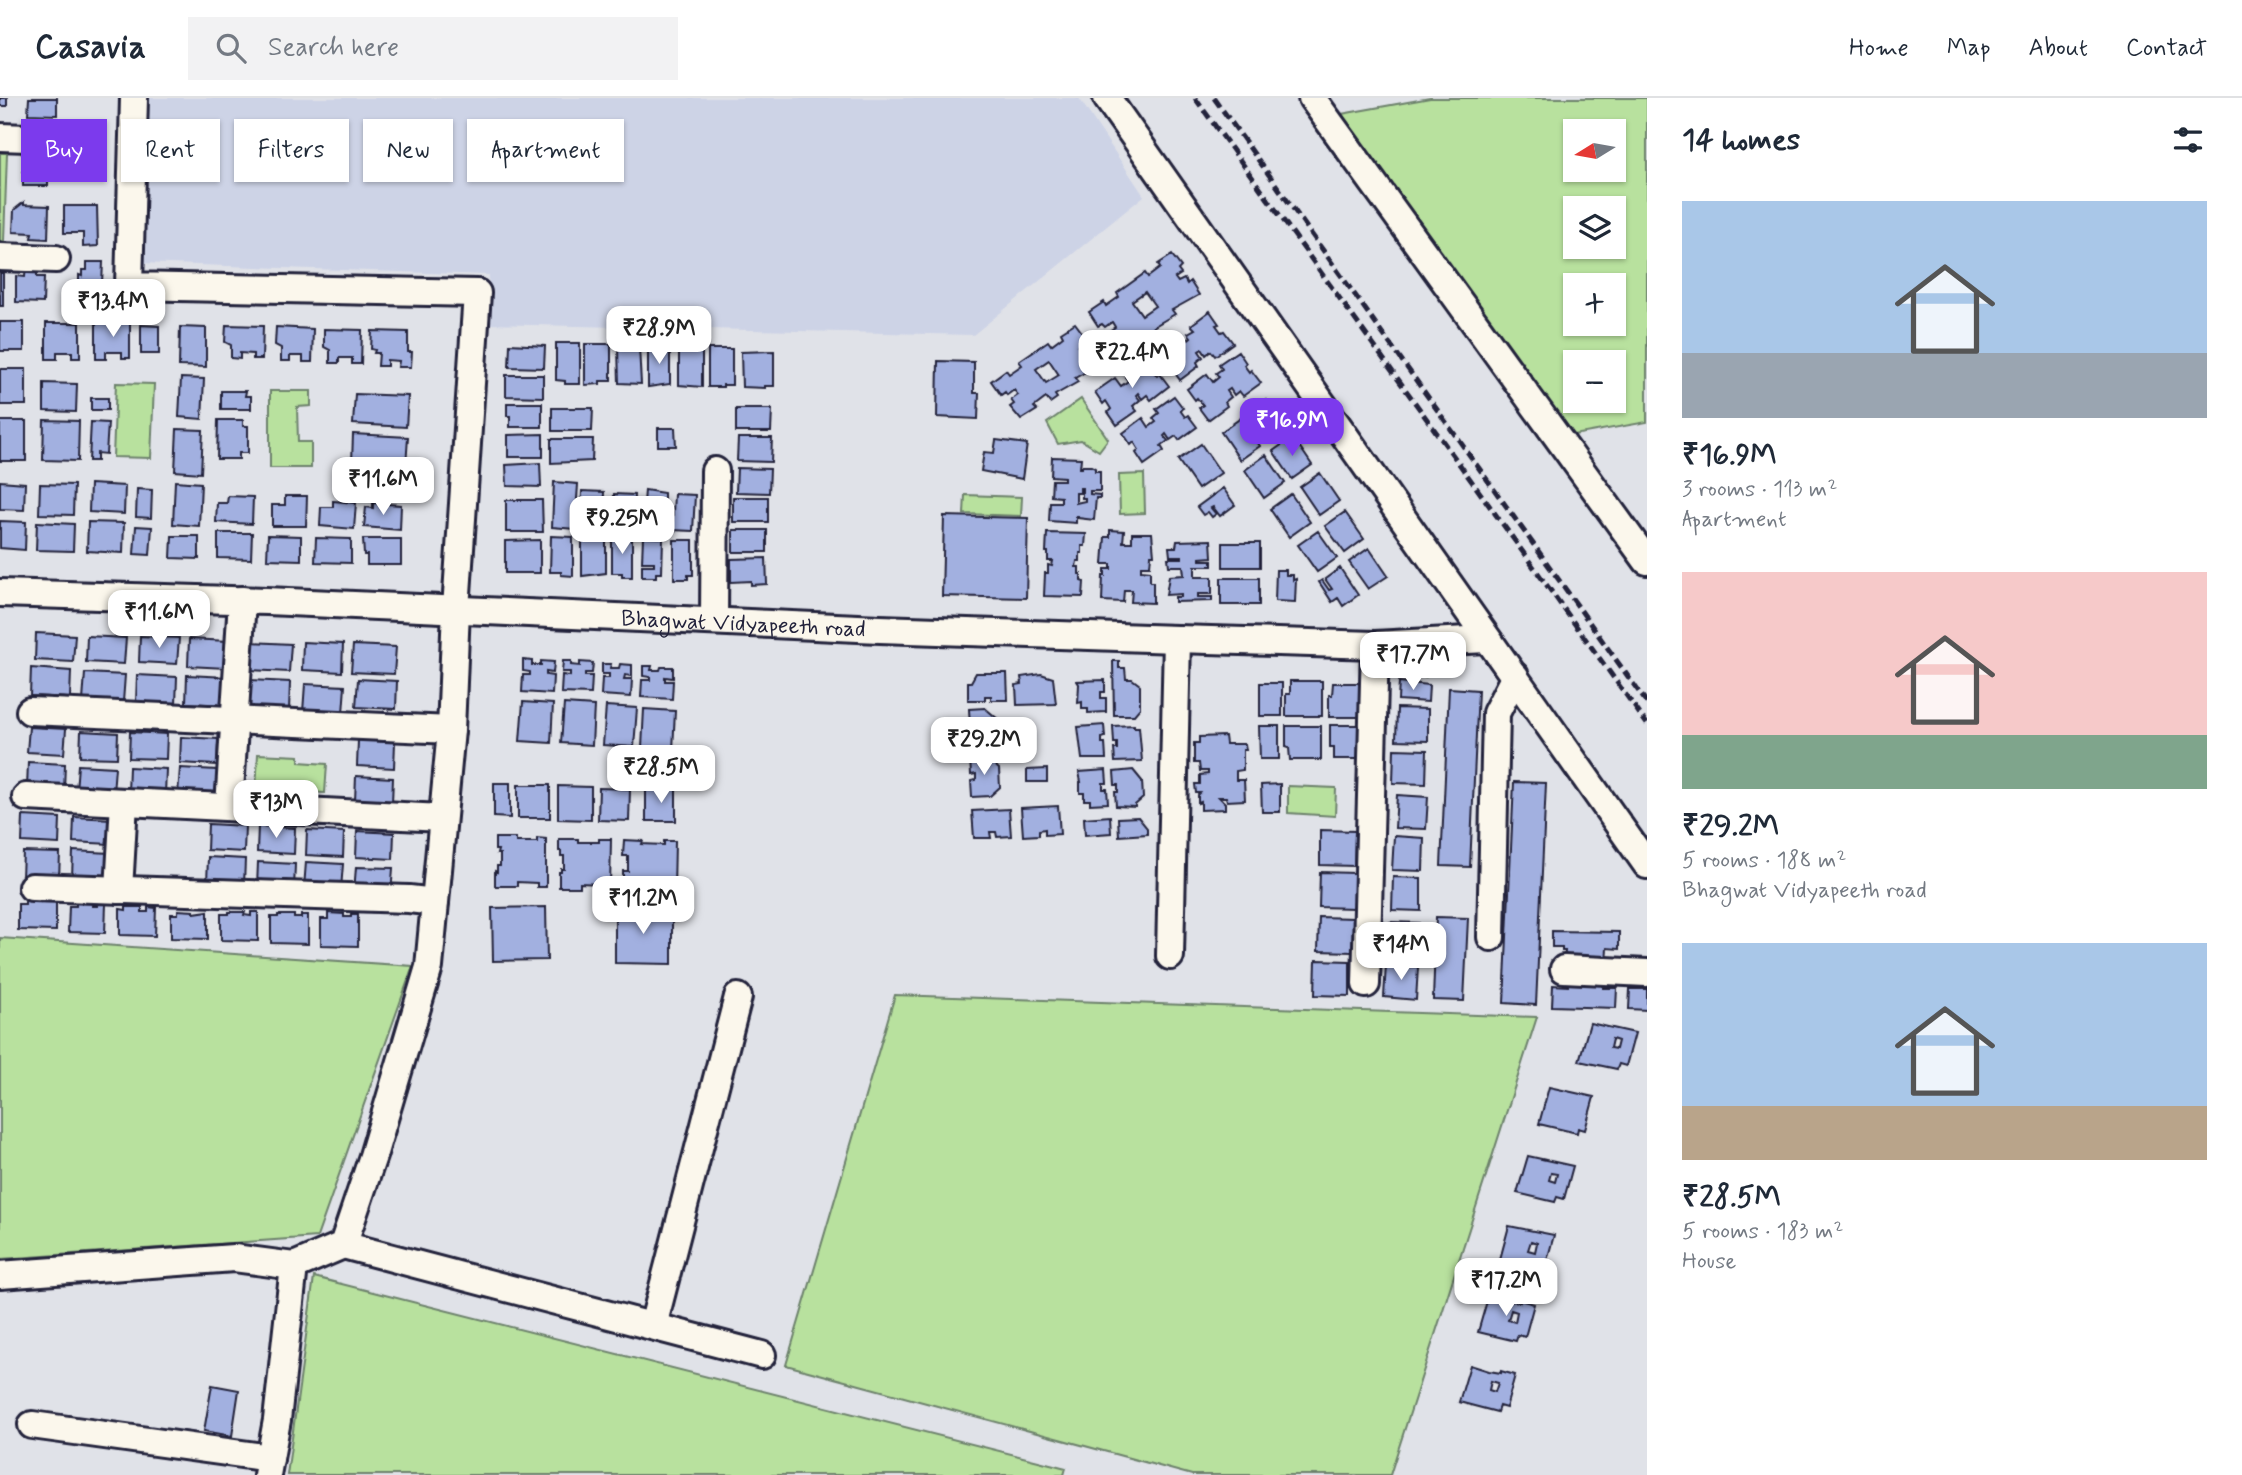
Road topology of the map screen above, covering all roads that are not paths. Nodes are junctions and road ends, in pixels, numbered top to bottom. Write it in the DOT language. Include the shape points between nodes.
graph roads {
  1 [pos="134,98"];
  2 [pos="1107,98"];
  3 [pos="1312,98"];
  4 [pos="0,137"];
  5 [pos="21,138"];
  6 [pos="0,257"];
  7 [pos="56,259"];
  8 [pos="715,471"];
  9 [pos="1647,561"];
  10 [pos="0,593"];
  11 [pos="242,600"];
  12 [pos="456,609"];
  13 [pos="714,621"];
  14 [pos="1177,639"];
  15 [pos="1486,639"];
  16 [pos="1375,645"];
  17 [pos="1515,676"];
  18 [pos="30,711"];
  19 [pos="234,720"];
  20 [pos="451,730"];
  21 [pos="26,797"];
  22 [pos="124,802"];
  23 [pos="229,807"];
  24 [pos="442,818"];
  25 [pos="1647,865"];
  26 [pos="32,887"];
  27 [pos="119,890"];
  28 [pos="435,902"];
  29 [pos="1491,937"];
  30 [pos="1170,956"];
  31 [pos="1564,969"];
  32 [pos="1647,973"];
  33 [pos="1366,984"];
  34 [pos="738,997"];
  35 [pos="343,1245"];
  36 [pos="294,1266"];
  37 [pos="0,1275"];
  38 [pos="653,1326"];
  39 [pos="762,1355"];
  40 [pos="32,1425"];
  41 [pos="268,1467"];
  1 -- 12 [label="street" via="129,286 477,293"];
  2 -- 15 [label="street"];
  3 -- 9 [label="street"];
  4 -- 5 [label="street"];
  6 -- 7 [label="street"];
  8 -- 13 [label="street"];
  10 -- 11 [label="street, Bhagwat Vidyapeeth road"];
  11 -- 12 [label="street, Bhagwat Vidyapeeth road"];
  11 -- 19 [label="street"];
  12 -- 13 [label="street, Bhagwat Vidyapeeth road"];
  12 -- 20 [label="street"];
  13 -- 14 [label="street, Bhagwat Vidyapeeth road"];
  14 -- 16 [label="street, Bhagwat Vidyapeeth road"];
  14 -- 30 [label="street"];
  15 -- 16 [label="street, Bhagwat Vidyapeeth road"];
  15 -- 17 [label="street"];
  16 -- 33 [label="street"];
  17 -- 25 [label="street"];
  17 -- 29 [label="street" via="1496,713"];
  18 -- 19 [label="street"];
  19 -- 20 [label="street"];
  19 -- 23 [label="street"];
  20 -- 24 [label="street"];
  21 -- 22 [label="street"];
  22 -- 23 [label="street"];
  22 -- 27 [label="street"];
  23 -- 24 [label="street"];
  24 -- 28 [label="street"];
  26 -- 27 [label="street"];
  27 -- 28 [label="street"];
  28 -- 35 [label="street" via="429,967"];
  31 -- 32 [label="street"];
  34 -- 38 [label="street"];
  35 -- 36 [label="street"];
  35 -- 38 [label="street"];
  36 -- 37 [label="street" via="234,1258"];
  36 -- 41 [label="street"];
  38 -- 39 [label="street"];
  40 -- 41 [label="street"];
}
